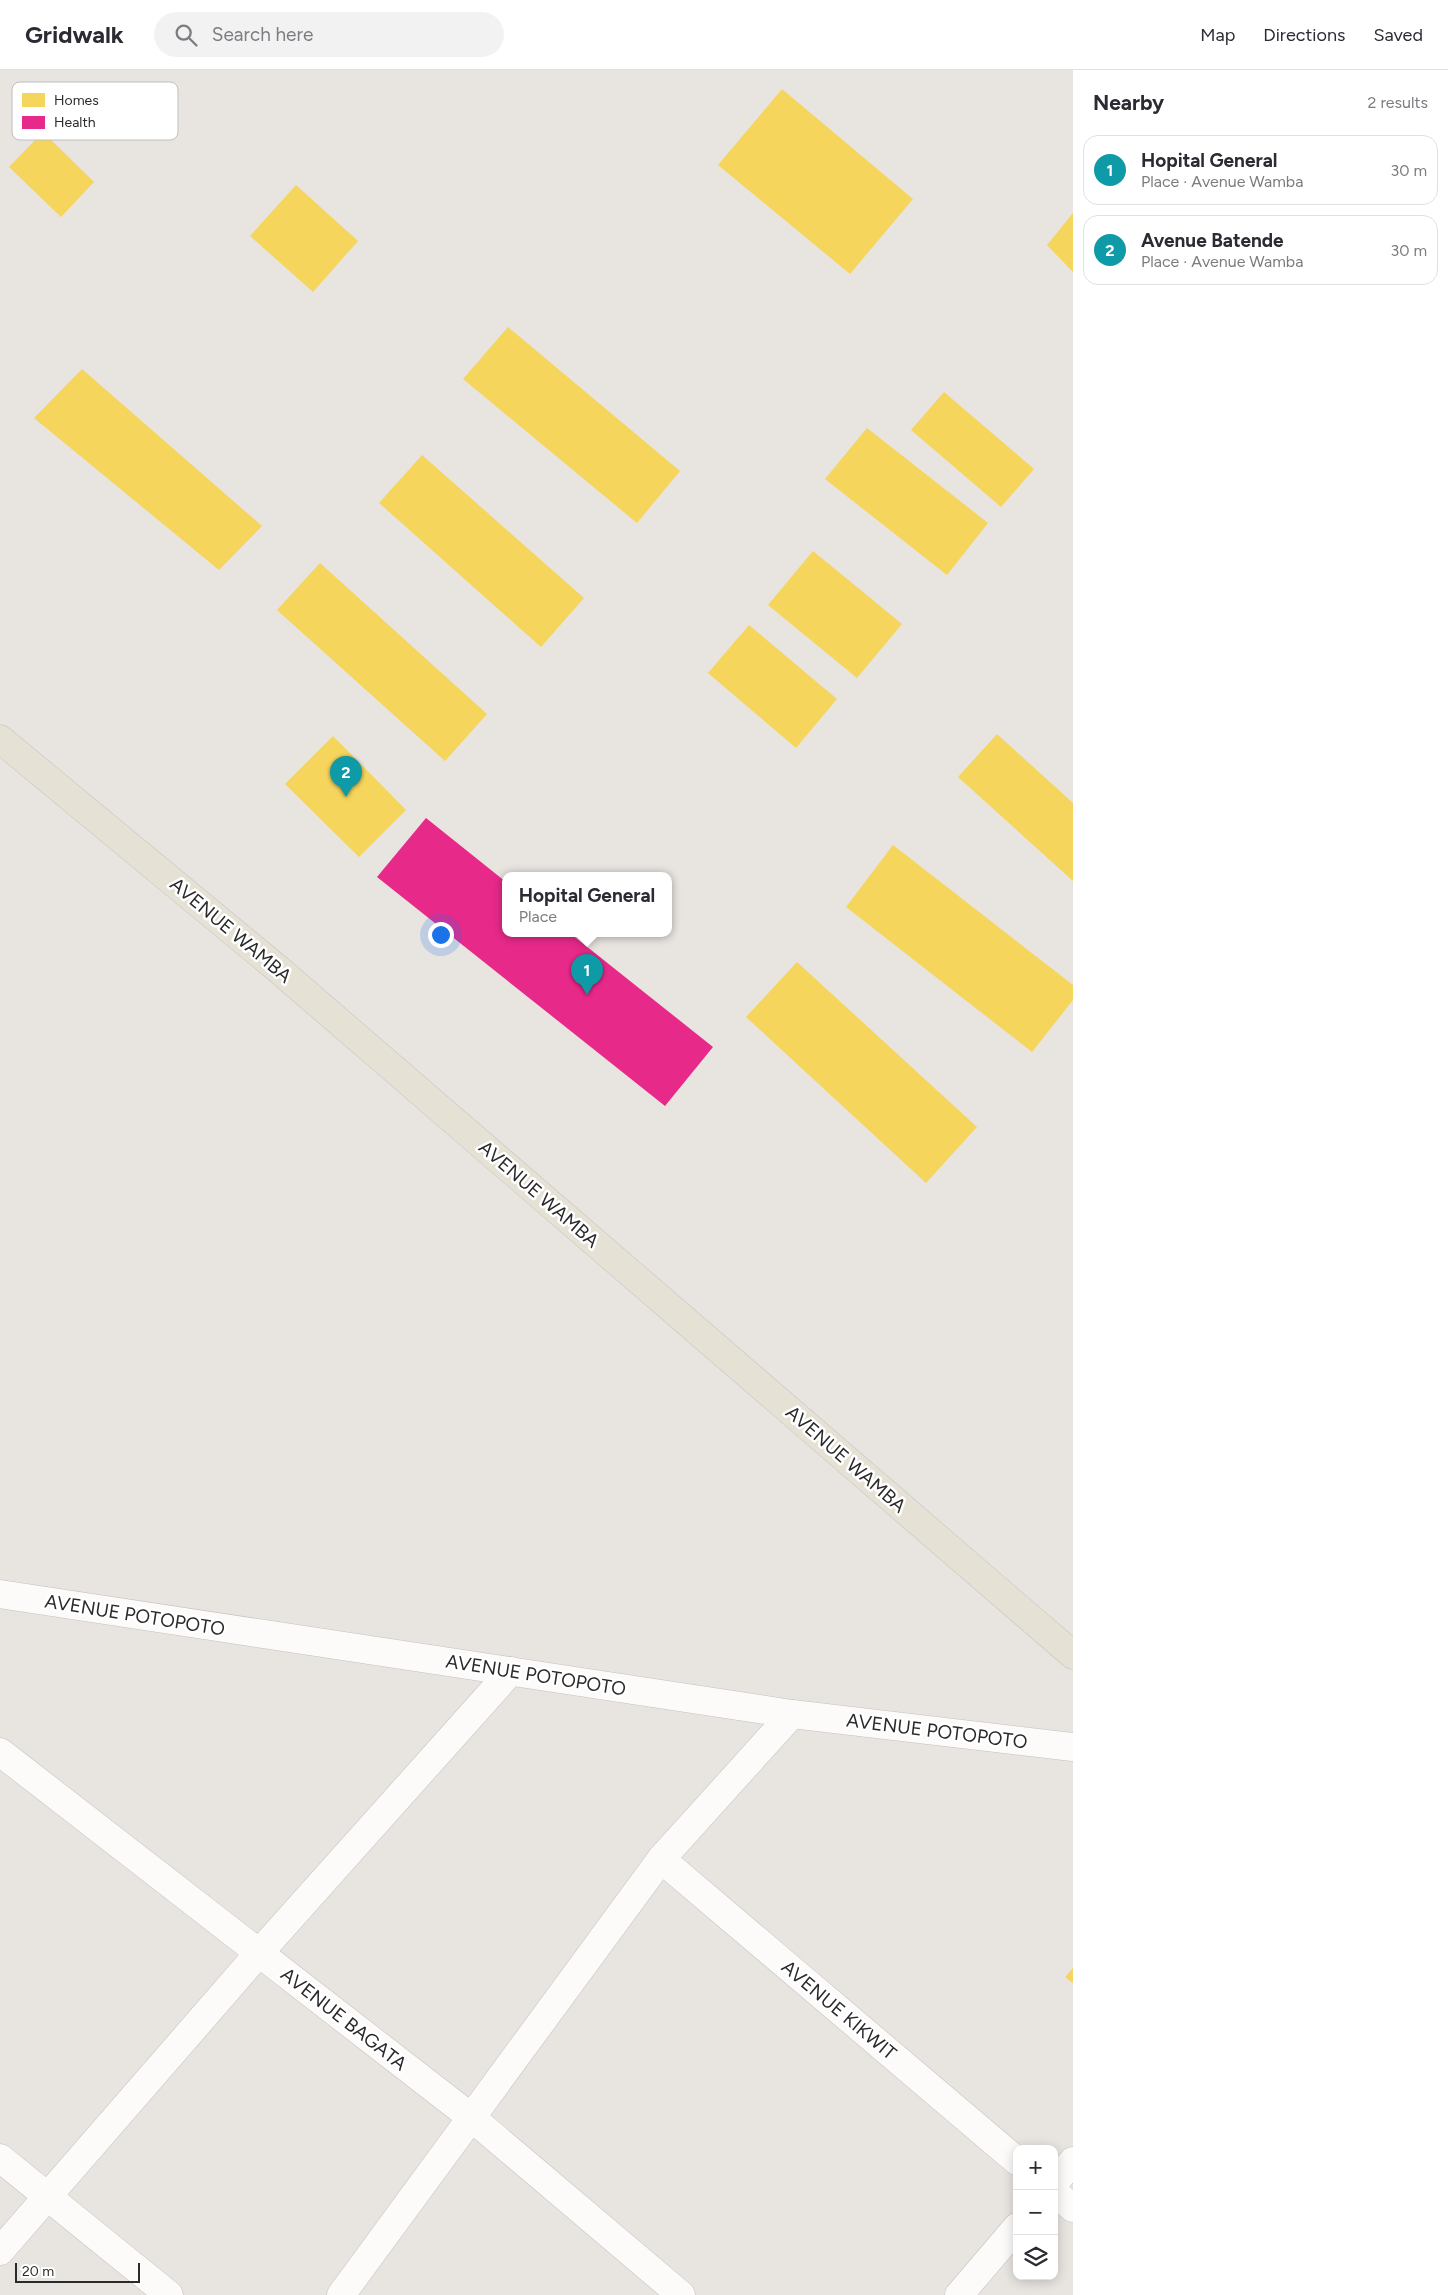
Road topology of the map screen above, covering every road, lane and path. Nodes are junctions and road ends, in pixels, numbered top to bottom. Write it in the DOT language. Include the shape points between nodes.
graph roads {
  1 [pos="0,739"];
  2 [pos="0,1595"];
  3 [pos="1073,1655"];
  4 [pos="511,1671"];
  5 [pos="792,1714"];
  6 [pos="1073,1747"];
  7 [pos="0,1752"];
  8 [pos="661,1859"];
  9 [pos="259,1952"];
  10 [pos="472,2118"];
  11 [pos="0,2158"];
  12 [pos="1013,2158"];
  13 [pos="1073,2160"];
  14 [pos="1058,2178"];
  15 [pos="1058,2195"];
  16 [pos="49,2197"];
  17 [pos="1073,2208"];
  18 [pos="1013,2232"];
  19 [pos="0,2251"];
  20 [pos="169,2295"];
  21 [pos="341,2295"];
  22 [pos="681,2295"];
  23 [pos="959,2295"];
  1 -- 3 [label="main road, AVENUE WAMBA" via="278,968"];
  2 -- 4 [label="street, AVENUE POTOPOTO"];
  4 -- 5 [label="street, AVENUE POTOPOTO"];
  4 -- 9 [label="street"];
  5 -- 6 [label="street, AVENUE POTOPOTO"];
  5 -- 8 [label="street"];
  7 -- 9 [label="street, AVENUE BAGATA"];
  8 -- 10 [label="street"];
  8 -- 12 [label="street, AVENUE KIKWIT"];
  9 -- 10 [label="street, AVENUE BAGATA"];
  9 -- 16 [label="street"];
  10 -- 21 [label="street"];
  10 -- 22 [label="street, AVENUE BAGATA"];
  11 -- 16 [label="street"];
  13 -- 14 [label="street"];
  15 -- 17 [label="street"];
  16 -- 19 [label="street"];
  16 -- 20 [label="street"];
  18 -- 23 [label="street"];
}
